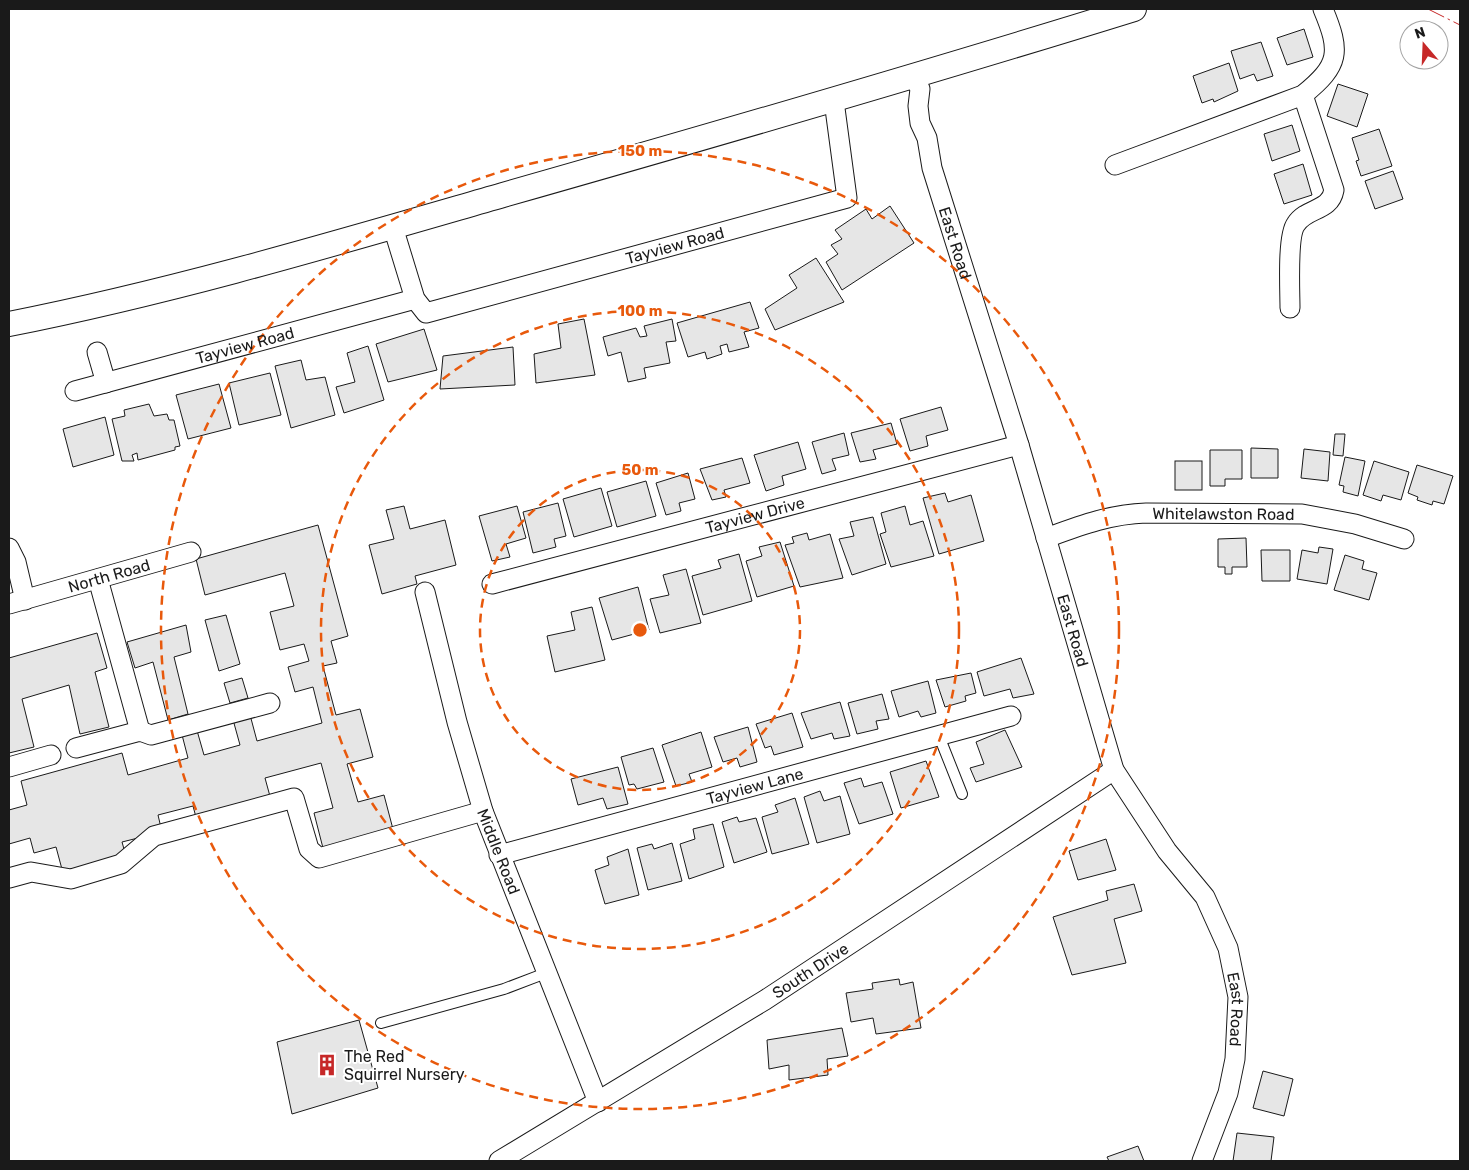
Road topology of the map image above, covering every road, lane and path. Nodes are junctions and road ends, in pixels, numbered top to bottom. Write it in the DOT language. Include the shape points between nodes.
graph roads {
  1 [pos="1134,9"];
  2 [pos="1323,9"];
  3 [pos="914,76"];
  4 [pos="1303,95"];
  5 [pos="834,101"];
  6 [pos="1115,165"];
  7 [pos="393,227"];
  8 [pos="415,299"];
  9 [pos="1290,308"];
  10 [pos="9,324"];
  11 [pos="97,352"];
  12 [pos="106,383"];
  13 [pos="76,391"];
  14 [pos="1019,445"];
  15 [pos="1046,538"];
  16 [pos="1404,539"];
  17 [pos="9,548"];
  18 [pos="191,552"];
  19 [pos="98,579"];
  20 [pos="492,584"];
  21 [pos="425,592"];
  22 [pos="17,602"];
  23 [pos="270,703"];
  24 [pos="1011,716"];
  25 [pos="140,731"];
  26 [pos="939,736"];
  27 [pos="76,748"];
  28 [pos="51,755"];
  29 [pos="9,767"];
  30 [pos="1114,770"];
  31 [pos="962,794"];
  32 [pos="483,811"];
  33 [pos="499,855"];
  34 [pos="9,878"];
  35 [pos="546,972"];
  36 [pos="381,1023"];
  37 [pos="598,1102"];
  38 [pos="499,1161"];
  39 [pos="1202,1161"];
  1 -- 3 [label="street"];
  2 -- 4 [label="street" via="1334,35 1334,58 1324,77"];
  3 -- 5 [label="street"];
  3 -- 14 [label="street, East Road" via="920,89 920,123 927,138 932,168"];
  4 -- 6 [label="street" via="1276,108"];
  4 -- 9 [label="street" via="1334,190 1327,205 1300,219 1294,227"];
  5 -- 7 [label="street"];
  5 -- 8 [label="street, Tayview Road" via="847,198 426,313"];
  7 -- 8 [label="street"];
  7 -- 10 [label="street" via="96,307"];
  8 -- 12 [label="street, Tayview Road"];
  11 -- 12 [label="street"];
  12 -- 13 [label="street, Tayview Road"];
  14 -- 15 [label="street, East Road"];
  14 -- 20 [label="street, Tayview Drive"];
  15 -- 16 [label="street, Whitelawston Road" via="1103,517 1156,513 1302,514 1355,524"];
  15 -- 30 [label="street, East Road"];
  17 -- 22 [label="street, North Road" via="16,562"];
  18 -- 19 [label="street, North Road"];
  19 -- 22 [label="street, North Road"];
  19 -- 25 [label="street"];
  21 -- 32 [label="street, Middle Road"];
  23 -- 25 [label="street" via="151,735"];
  24 -- 26 [label="street, Tayview Lane"];
  25 -- 27 [label="street"];
  26 -- 31 [label="lane"];
  26 -- 33 [label="street, Tayview Lane"];
  28 -- 29 [label="street"];
  30 -- 37 [label="street, South Drive" via="765,1000"];
  30 -- 39 [label="street, East Road" via="1167,851 1205,897 1228,948 1238,997 1236,1059 1228,1094"];
  32 -- 33 [label="street, Middle Road"];
  32 -- 34 [label="street" via="319,858 309,849 294,798 154,836 121,864 71,879 31,872"];
  33 -- 35 [label="street, Middle Road"];
  35 -- 36 [label="lane" via="504,989"];
  35 -- 37 [label="street, Middle Road"];
  37 -- 38 [label="street, South Drive"];
}
